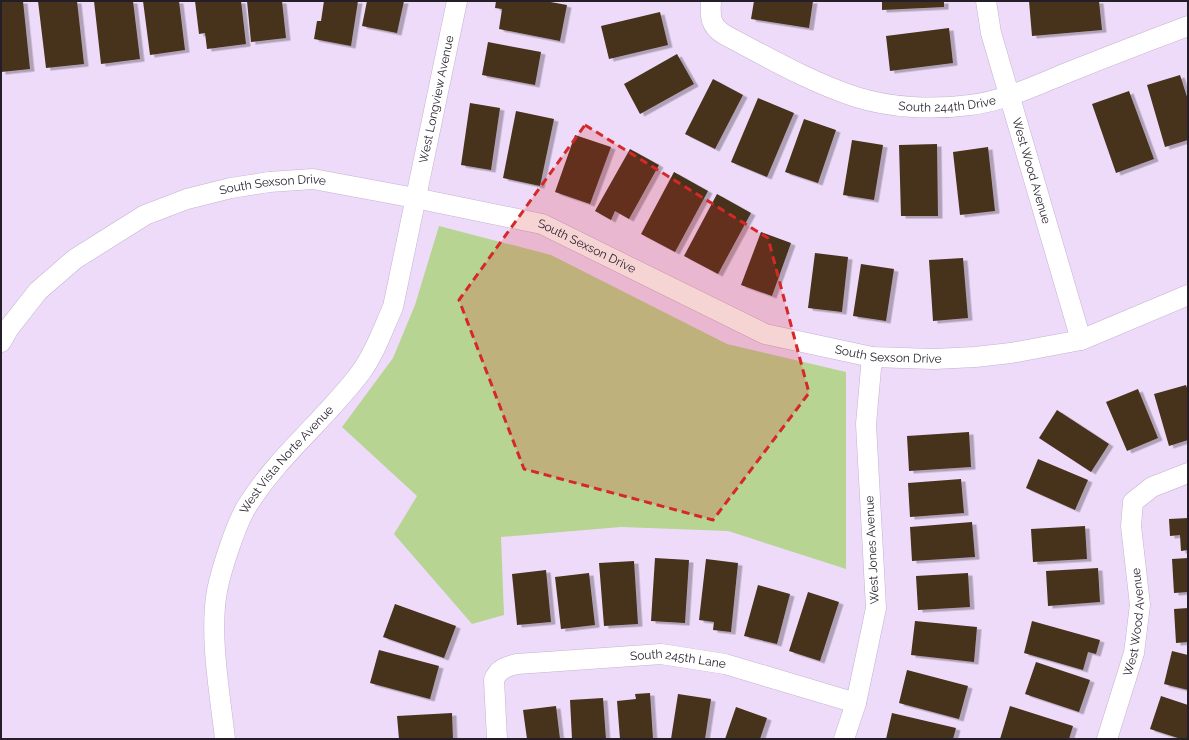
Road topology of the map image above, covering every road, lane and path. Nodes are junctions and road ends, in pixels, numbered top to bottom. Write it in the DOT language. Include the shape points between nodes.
graph roads {
  1 [pos="457,1"];
  2 [pos="712,1"];
  3 [pos="986,1"];
  4 [pos="1188,26"];
  5 [pos="1010,96"];
  6 [pos="415,198"];
  7 [pos="1188,295"];
  8 [pos="4,331"];
  9 [pos="1081,340"];
  10 [pos="872,358"];
  11 [pos="1188,473"];
  12 [pos="856,703"];
  13 [pos="225,739"];
  14 [pos="497,739"];
  15 [pos="844,739"];
  16 [pos="1107,739"];
  1 -- 6 [label="street, West Longview Avenue"];
  2 -- 5 [label="street, South 244th Drive" via="711,23 717,30 803,75 856,97 891,105 932,107 970,106"];
  3 -- 5 [label="street, West Wood Avenue" via="991,32"];
  4 -- 5 [label="street, South 244th Drive"];
  5 -- 9 [label="street, West Wood Avenue"];
  6 -- 8 [label="street, South Sexson Drive" via="313,179 231,188 187,199 145,215 75,259 38,291"];
  6 -- 10 [label="street, South Sexson Drive" via="542,224 765,334"];
  6 -- 13 [label="street, West Vista Norte Avenue" via="392,307 376,347 361,372 267,478 246,507 225,562 217,592 214,631"];
  7 -- 9 [label="street, South Sexson Drive"];
  9 -- 10 [label="street, South Sexson Drive" via="975,357"];
  10 -- 12 [label="street, West Jones Avenue" via="866,424 876,608"];
  11 -- 16 [label="street, West Wood Avenue" via="1152,487 1133,502 1131,526 1140,605 1134,654"];
  12 -- 14 [label="street, South 245th Lane" via="725,664 661,654 517,664 497,672 494,680"];
  12 -- 15 [label="street, West Jones Avenue"];
}
